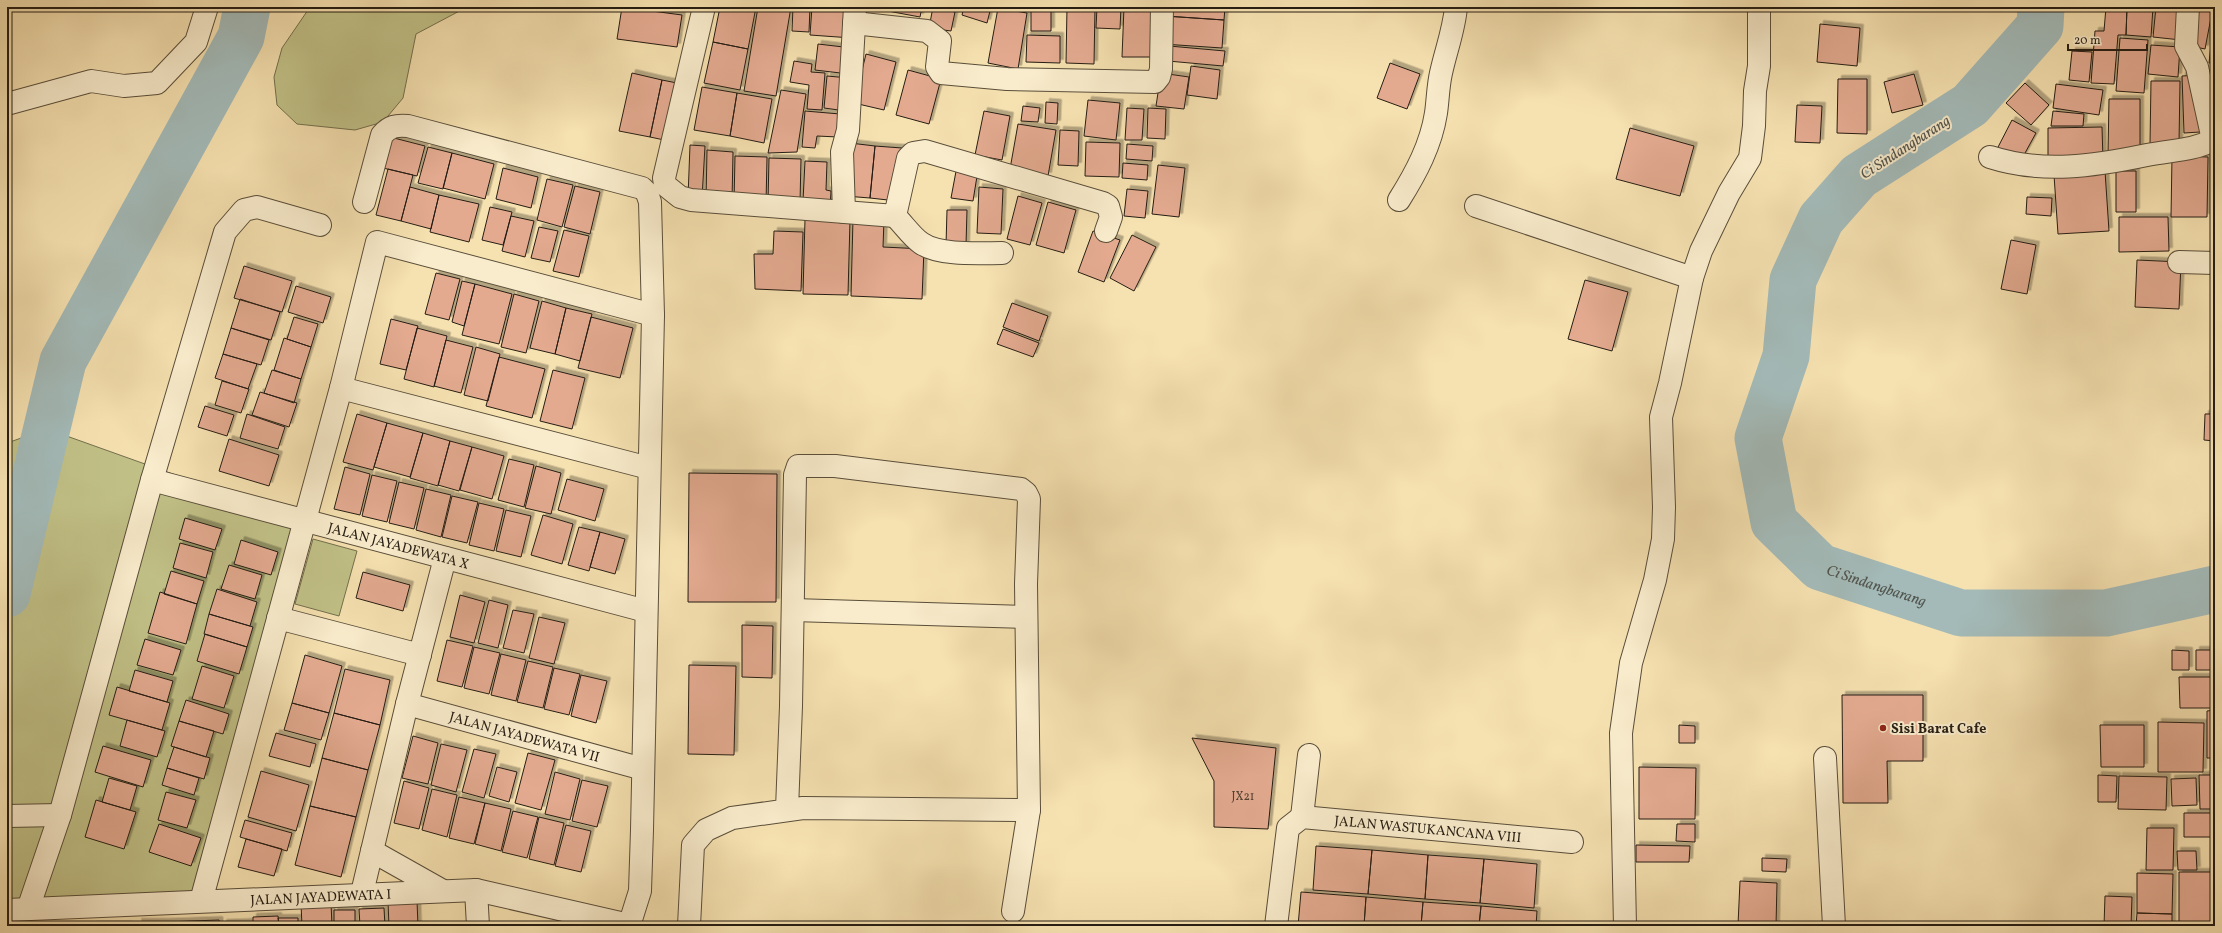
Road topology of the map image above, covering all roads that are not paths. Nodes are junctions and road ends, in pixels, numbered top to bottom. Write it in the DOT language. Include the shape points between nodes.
graph roads {
  1 [pos="207,7"];
  2 [pos="704,7"];
  3 [pos="1162,7"];
  4 [pos="1456,7"];
  5 [pos="1759,7"];
  6 [pos="2188,7"];
  7 [pos="855,15"];
  8 [pos="7,104"];
  9 [pos="2214,139"];
  10 [pos="1990,158"];
  11 [pos="1399,200"];
  12 [pos="364,202"];
  13 [pos="1476,206"];
  14 [pos="844,212"];
  15 [pos="896,216"];
  16 [pos="320,225"];
  17 [pos="1106,231"];
  18 [pos="1002,253"];
  19 [pos="2179,262"];
  20 [pos="2215,263"];
  21 [pos="1692,278"];
  22 [pos="653,315"];
  23 [pos="341,388"];
  24 [pos="649,468"];
  25 [pos="152,480"];
  26 [pos="304,521"];
  27 [pos="445,558"];
  28 [pos="793,610"];
  29 [pos="646,611"];
  30 [pos="1026,617"];
  31 [pos="278,618"];
  32 [pos="420,655"];
  33 [pos="407,704"];
  34 [pos="1309,755"];
  35 [pos="1825,758"];
  36 [pos="643,769"];
  37 [pos="786,809"];
  38 [pos="1028,810"];
  39 [pos="60,815"];
  40 [pos="7,816"];
  41 [pos="1295,823"];
  42 [pos="1572,842"];
  43 [pos="372,852"];
  44 [pos="476,890"];
  45 [pos="443,891"];
  46 [pos="362,894"];
  47 [pos="201,900"];
  48 [pos="18,910"];
  49 [pos="1013,911"];
  50 [pos="478,926"];
  51 [pos="629,926"];
  52 [pos="690,926"];
  53 [pos="1276,926"];
  54 [pos="1625,926"];
  55 [pos="1834,926"];
  1 -- 8 [label="street" via="196,42 157,83 124,86 91,81"];
  2 -- 14 [label="street" via="664,178 665,185 680,197 691,200"];
  3 -- 7 [label="street" via="1161,69 1155,82 1007,79 941,73 937,67 940,41 927,31"];
  4 -- 11 [label="street" via="1453,32 1445,52 1440,76 1432,131 1416,172"];
  5 -- 21 [label="street" via="1759,66 1750,158 1716,218"];
  6 -- 9 [label="street" via="2186,46 2197,67"];
  7 -- 14 [label="street" via="848,130 842,152"];
  9 -- 10 [label="street" via="2195,148 2092,165 2036,167 2014,165"];
  12 -- 22 [label="street" via="382,135 395,125 408,126 642,188 650,202"];
  13 -- 21 [label="street"];
  14 -- 15 [label="street"];
  15 -- 17 [label="street" via="908,158 913,153 925,151 1103,203 1108,206 1111,213"];
  15 -- 18 [label="street" via="922,244 934,249"];
  16 -- 25 [label="street" via="257,207 244,210 225,232"];
  19 -- 20 [label="street"];
  21 -- 54 [label="street" via="1661,417 1663,539 1655,580 1631,663 1621,733"];
  22 -- 23 [label="street" via="377,242"];
  22 -- 24 [label="street"];
  23 -- 24 [label="street"];
  23 -- 26 [label="street"];
  24 -- 29 [label="street"];
  25 -- 26 [label="street, JALAN JAYADEWATA X"];
  25 -- 39 [label="street"];
  26 -- 27 [label="street, JALAN JAYADEWATA X"];
  26 -- 31 [label="street"];
  27 -- 29 [label="street, JALAN JAYADEWATA X"];
  27 -- 32 [label="street"];
  28 -- 30 [label="street"];
  28 -- 30 [label="street" via="795,475 798,466 809,464 1021,489 1029,499"];
  28 -- 37 [label="street"];
  29 -- 36 [label="street"];
  30 -- 38 [label="street"];
  31 -- 32 [label="street"];
  31 -- 47 [label="street"];
  32 -- 33 [label="street"];
  33 -- 36 [label="street, JALAN JAYADEWATA VII"];
  33 -- 43 [label="street"];
  34 -- 41 [label="street"];
  35 -- 55 [label="street"];
  36 -- 51 [label="street" via="640,891"];
  37 -- 38 [label="street"];
  37 -- 52 [label="street" via="732,818 706,830 693,845"];
  38 -- 49 [label="street"];
  39 -- 40 [label="street"];
  39 -- 48 [label="street"];
  41 -- 42 [label="street, JALAN WASTUKANCANA VIII"];
  41 -- 53 [label="street"];
  43 -- 45 [label="street"];
  43 -- 46 [label="street"];
  44 -- 45 [label="street, JALAN JAYADEWATA I"];
  44 -- 50 [label="street"];
  44 -- 51 [label="street, JALAN JAYADEWATA I"];
  45 -- 46 [label="street, JALAN JAYADEWATA I"];
  46 -- 47 [label="street, JALAN JAYADEWATA I"];
  47 -- 48 [label="street, JALAN JAYADEWATA I"];
}
